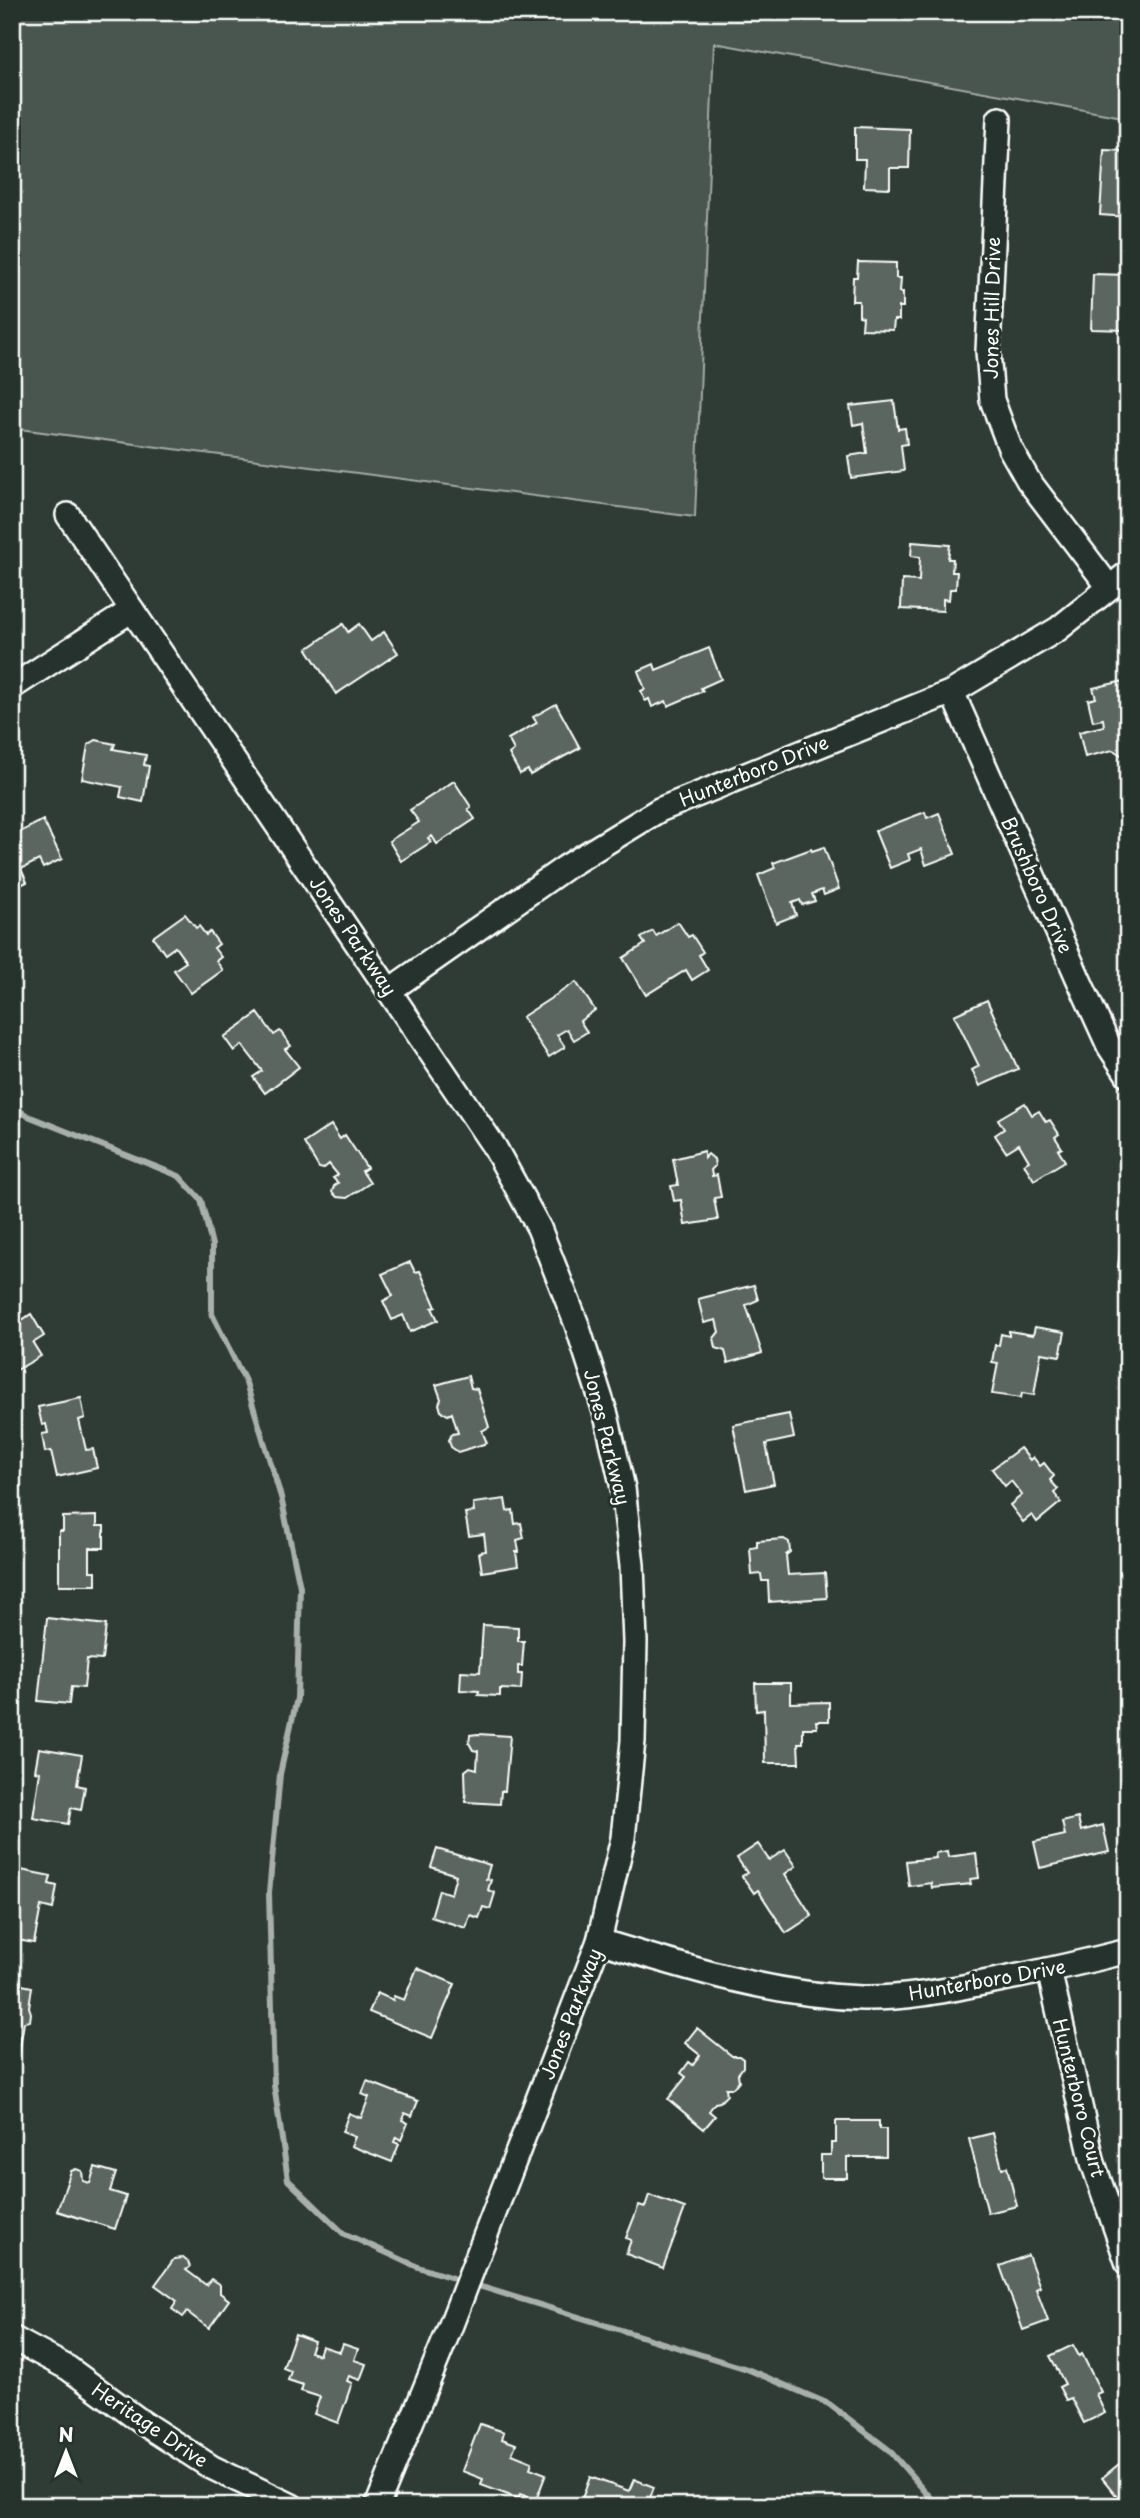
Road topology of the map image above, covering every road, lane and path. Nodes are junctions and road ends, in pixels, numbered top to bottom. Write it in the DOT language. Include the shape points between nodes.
graph roads {
  1 [pos="999,119"];
  2 [pos="68,515"];
  3 [pos="1119,580"];
  4 [pos="132,610"];
  5 [pos="12,687"];
  6 [pos="952,692"];
  7 [pos="390,990"];
  8 [pos="1128,1075"];
  9 [pos="599,1941"];
  10 [pos="1128,1951"];
  11 [pos="1049,1970"];
  12 [pos="1128,2263"];
  13 [pos="12,2338"];
  14 [pos="292,2506"];
  15 [pos="377,2506"];
  1 -- 3 [label="street, Jones Hill Drive" via="988,351 992,400 1028,480"];
  2 -- 4 [label="street, Jones Parkway"];
  3 -- 6 [label="street, Hunterboro Drive" via="1058,629"];
  4 -- 5 [label="street"];
  4 -- 7 [label="street, Jones Parkway"];
  6 -- 7 [label="street, Hunterboro Drive" via="659,810 566,867"];
  6 -- 8 [label="street, Brushboro Drive" via="1078,978"];
  7 -- 9 [label="street, Jones Parkway" via="495,1148 539,1228 606,1415 632,1565 635,1642 633,1741 622,1838"];
  9 -- 11 [label="street, Hunterboro Drive" via="780,1991 864,1998 936,1993"];
  9 -- 15 [label="street, Jones Parkway"];
  10 -- 11 [label="street, Hunterboro Drive"];
  11 -- 12 [label="street, Hunterboro Court" via="1093,2163"];
  13 -- 14 [label="street, Heritage Drive" via="68,2368 211,2467"];
}
